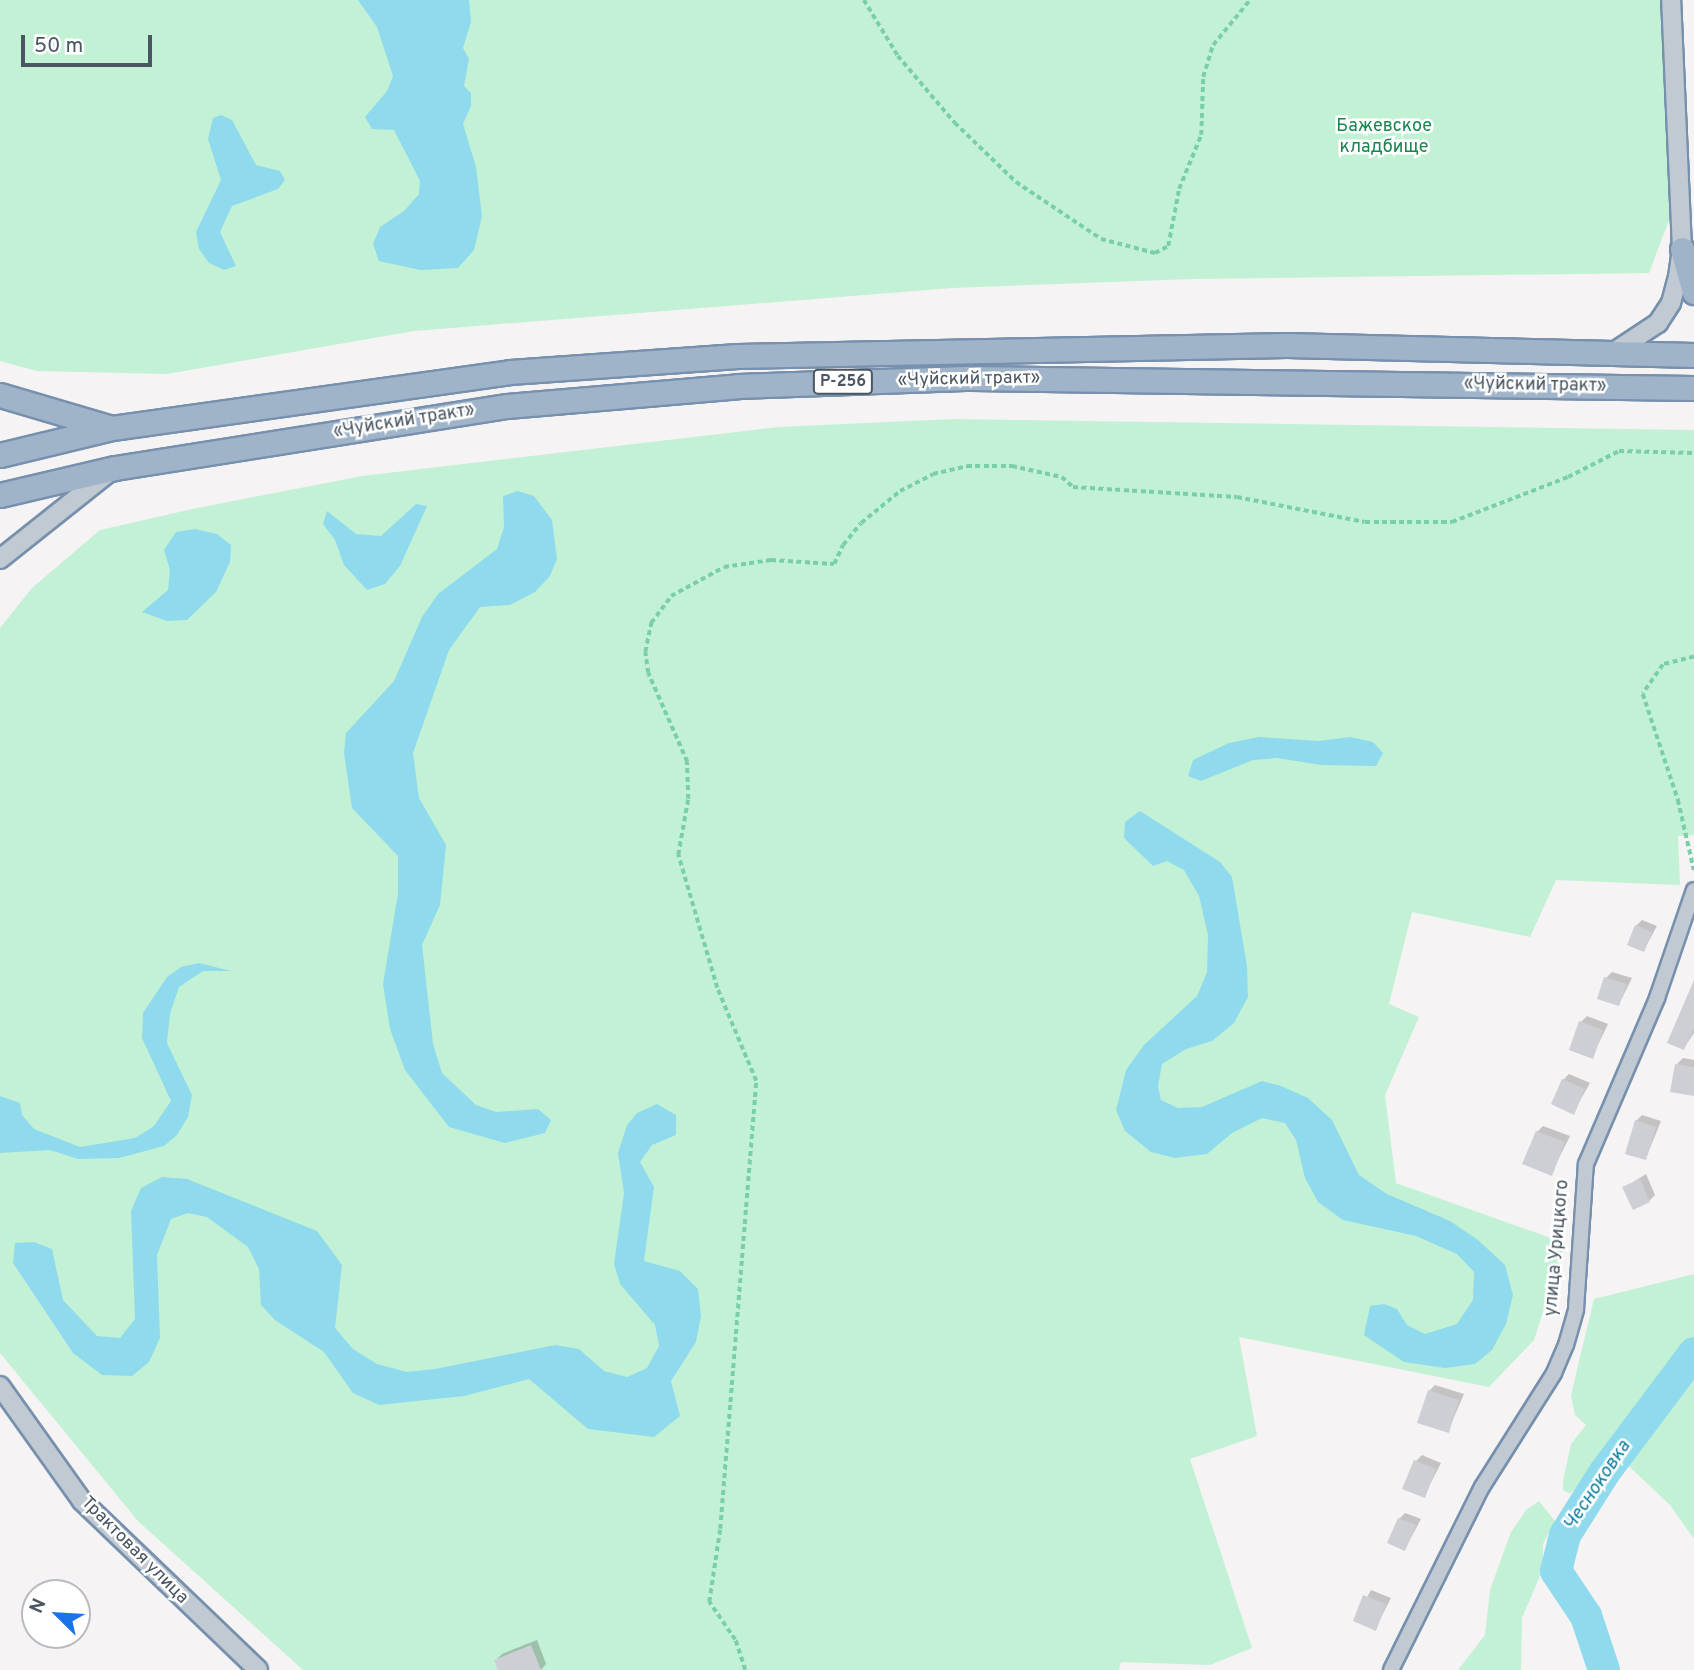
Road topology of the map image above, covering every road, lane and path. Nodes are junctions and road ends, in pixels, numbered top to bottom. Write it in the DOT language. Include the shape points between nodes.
graph roads {
  1 [pos="864,0"];
  2 [pos="1250,0"];
  3 [pos="1671,0"];
  4 [pos="1682,249"];
  5 [pos="1694,292"];
  6 [pos="1611,353"];
  7 [pos="1694,355"];
  8 [pos="1694,388"];
  9 [pos="0,395"];
  10 [pos="112,428"];
  11 [pos="1694,453"];
  12 [pos="0,455"];
  13 [pos="115,468"];
  14 [pos="0,495"];
  15 [pos="0,559"];
  16 [pos="1694,657"];
  17 [pos="1694,870"];
  18 [pos="1694,890"];
  19 [pos="0,1386"];
  20 [pos="258,1670"];
  21 [pos="745,1670"];
  22 [pos="1391,1670"];
  1 -- 2 [label="path" via="898,56 954,123 1016,182 1101,239 1155,253 1168,246 1179,189 1201,135 1203,77 1213,45"];
  3 -- 4 [label="street"];
  4 -- 5 [label="highway"];
  4 -- 6 [label="street" via="1675,291 1664,316 1646,335"];
  6 -- 7 [label="highway, «Чуйский тракт» / Р-256"];
  6 -- 10 [label="highway, «Чуйский тракт» / Р-256" via="1273,345 737,356 510,372"];
  8 -- 13 [label="highway, «Чуйский тракт» / Р-256" via="972,378 738,386 507,406"];
  9 -- 10 [label="highway"];
  10 -- 12 [label="highway, «Чуйский тракт» / Р-256"];
  11 -- 21 [label="path" via="1619,451 1568,477 1452,522 1365,522 1237,497 1073,487 1062,477 1012,466 967,466 933,474 900,491 861,523 834,564 771,560 724,567 671,596 651,623 645,652 652,685 687,762 688,799 678,855 717,988 757,1081 720,1529 709,1602 735,1640"];
  13 -- 14 [label="highway, «Чуйский тракт» / Р-256"];
  13 -- 15 [label="street"];
  16 -- 17 [label="path" via="1663,665 1643,694 1678,800"];
  18 -- 22 [label="street, улица Урицкого" via="1657,998 1586,1164 1576,1309 1566,1345 1554,1373 1482,1487"];
  19 -- 20 [label="street, Трактовая улица" via="82,1501"];
}
